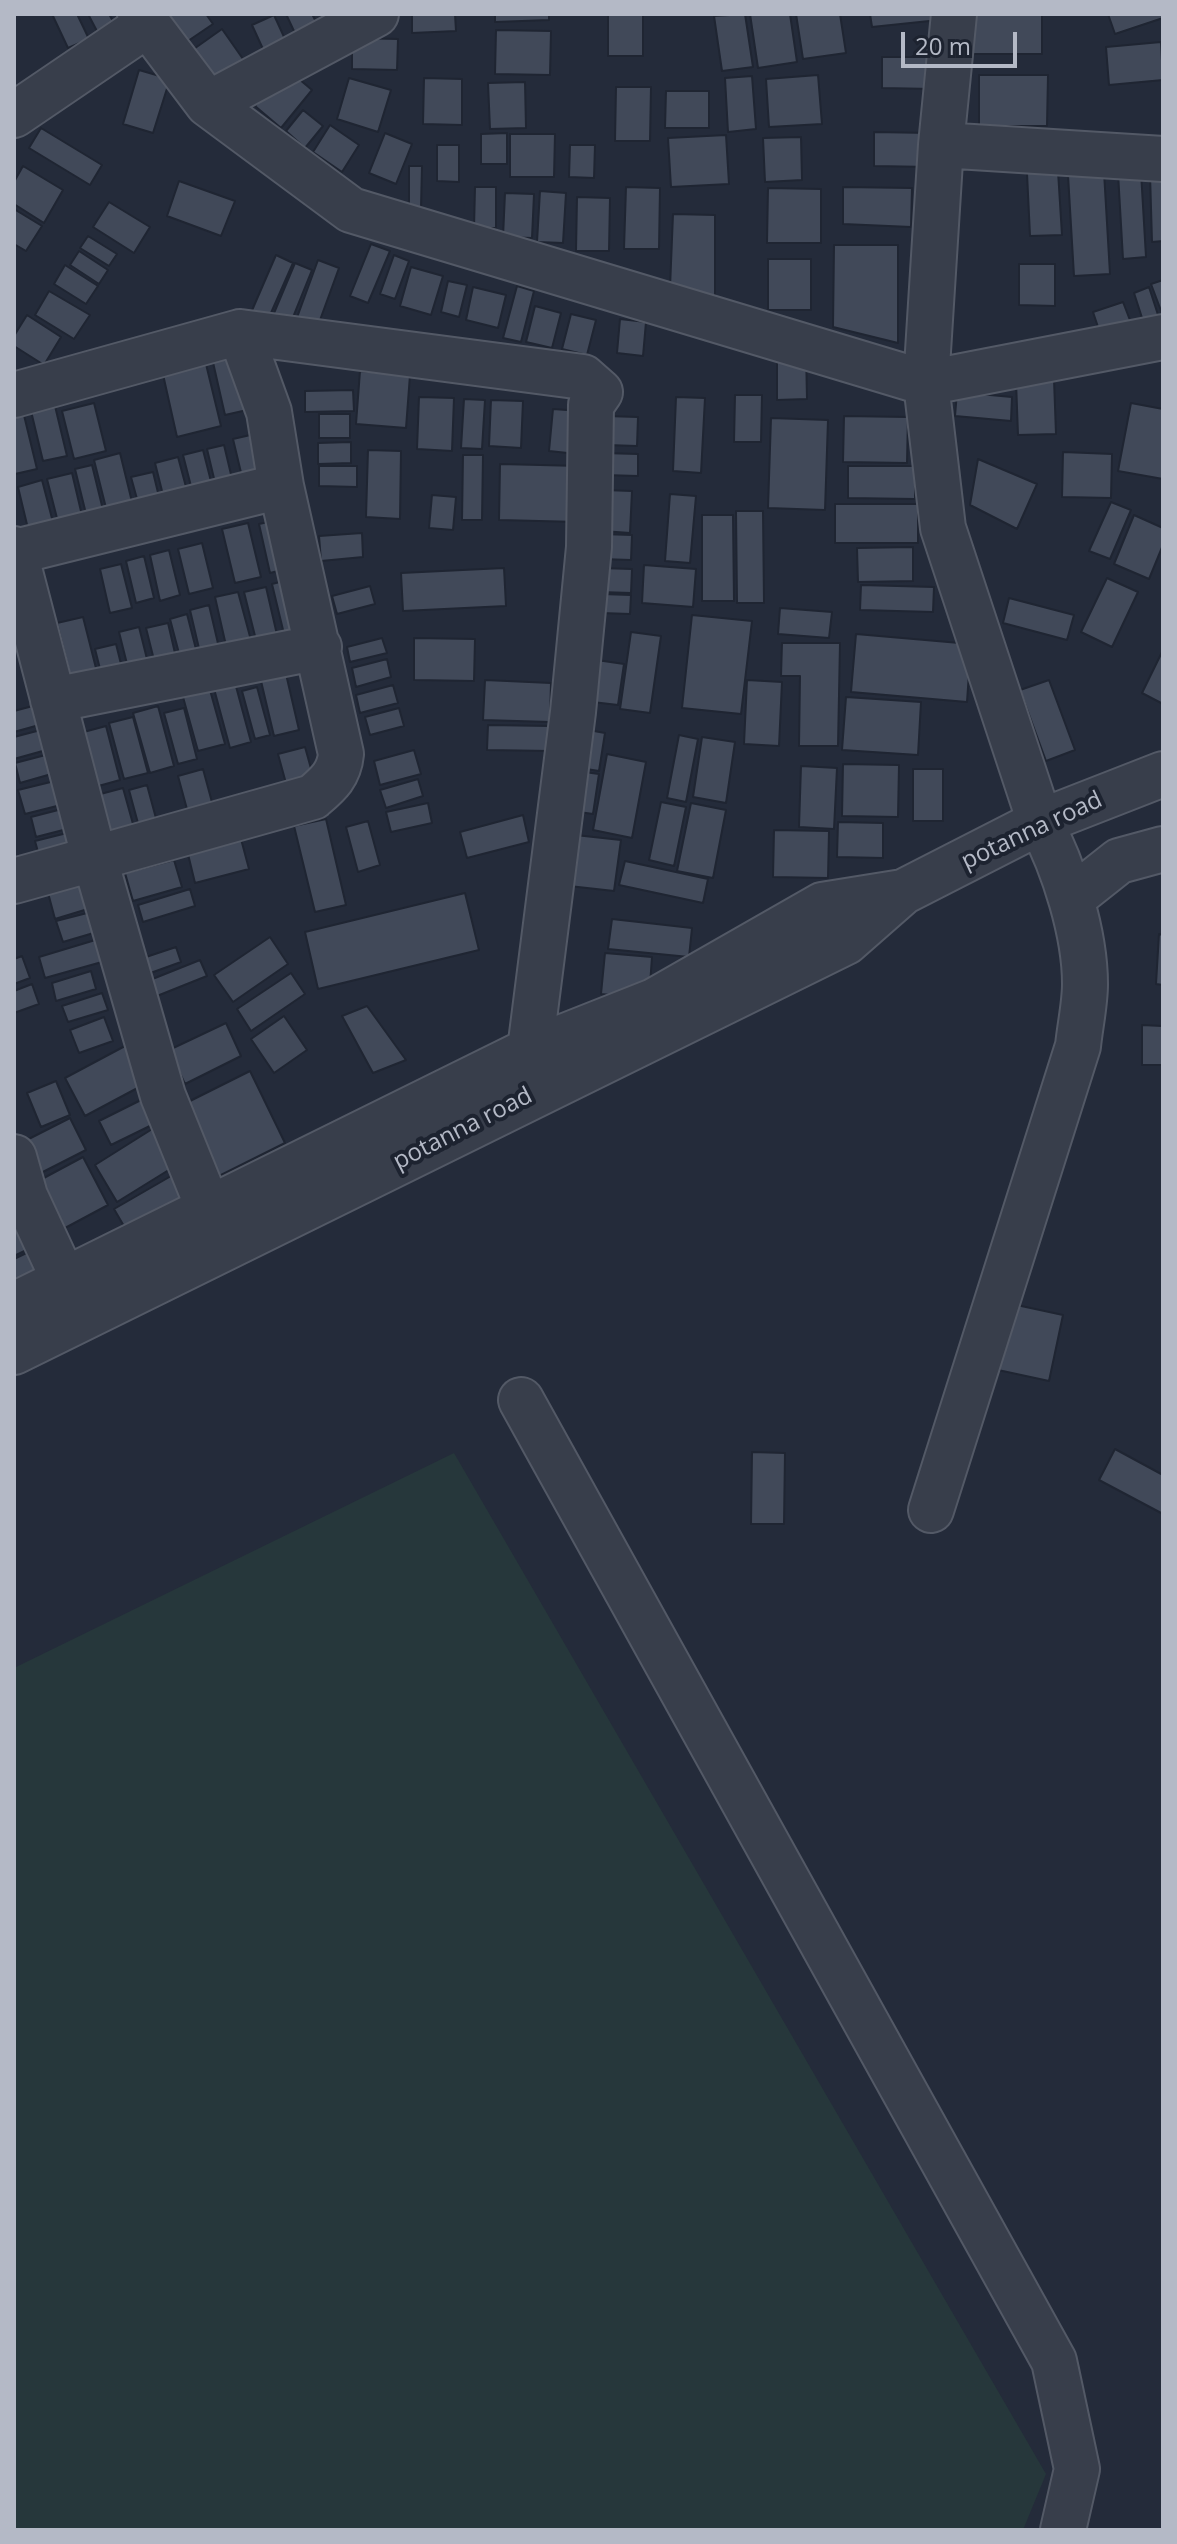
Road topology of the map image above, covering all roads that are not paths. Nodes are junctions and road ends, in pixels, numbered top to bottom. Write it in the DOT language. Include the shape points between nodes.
graph roads {
  1 [pos="376,14"];
  2 [pos="954,14"];
  3 [pos="144,19"];
  4 [pos="208,104"];
  5 [pos="14,115"];
  6 [pos="941,145"];
  7 [pos="1163,159"];
  8 [pos="240,332"];
  9 [pos="1163,337"];
  10 [pos="926,383"];
  11 [pos="14,395"];
  12 [pos="281,486"];
  13 [pos="14,551"];
  14 [pos="319,647"];
  15 [pos="53,700"];
  16 [pos="1163,774"];
  17 [pos="1163,849"];
  18 [pos="95,860"];
  19 [pos="1060,867"];
  20 [pos="14,881"];
  21 [pos="903,892"];
  22 [pos="530,1050"];
  23 [pos="14,1157"];
  24 [pos="208,1207"];
  25 [pos="64,1280"];
  26 [pos="14,1305"];
  27 [pos="14,1352"];
  28 [pos="521,1400"];
  29 [pos="931,1510"];
  30 [pos="1063,2530"];
  1 -- 4 [label="street"];
  2 -- 6 [label="street"];
  3 -- 4 [label="street"];
  3 -- 5 [label="street"];
  4 -- 10 [label="street" via="351,210"];
  6 -- 7 [label="street"];
  6 -- 10 [label="street"];
  8 -- 11 [label="street"];
  8 -- 12 [label="street" via="269,412"];
  8 -- 22 [label="street" via="583,377 600,392 591,405 589,547"];
  9 -- 10 [label="street"];
  10 -- 19 [label="street" via="943,528"];
  12 -- 13 [label="street"];
  12 -- 14 [label="street"];
  13 -- 15 [label="street"];
  14 -- 15 [label="street"];
  14 -- 18 [label="street" via="341,754 333,780 313,797"];
  15 -- 18 [label="street"];
  16 -- 19 [label="street, potanna road"];
  17 -- 19 [label="street" via="1119,861"];
  18 -- 20 [label="street"];
  18 -- 24 [label="street" via="163,1096"];
  19 -- 21 [label="street, potanna road"];
  19 -- 29 [label="street" via="1085,982 1078,1046"];
  21 -- 22 [label="street, potanna road" via="822,905 654,1001"];
  21 -- 27 [label="street, potanna road" via="846,942"];
  22 -- 24 [label="street, potanna road"];
  23 -- 25 [label="street" via="25,1196"];
  24 -- 25 [label="street, potanna road"];
  25 -- 26 [label="street, potanna road"];
  28 -- 30 [label="street" via="1054,2361 1077,2469"];
}
